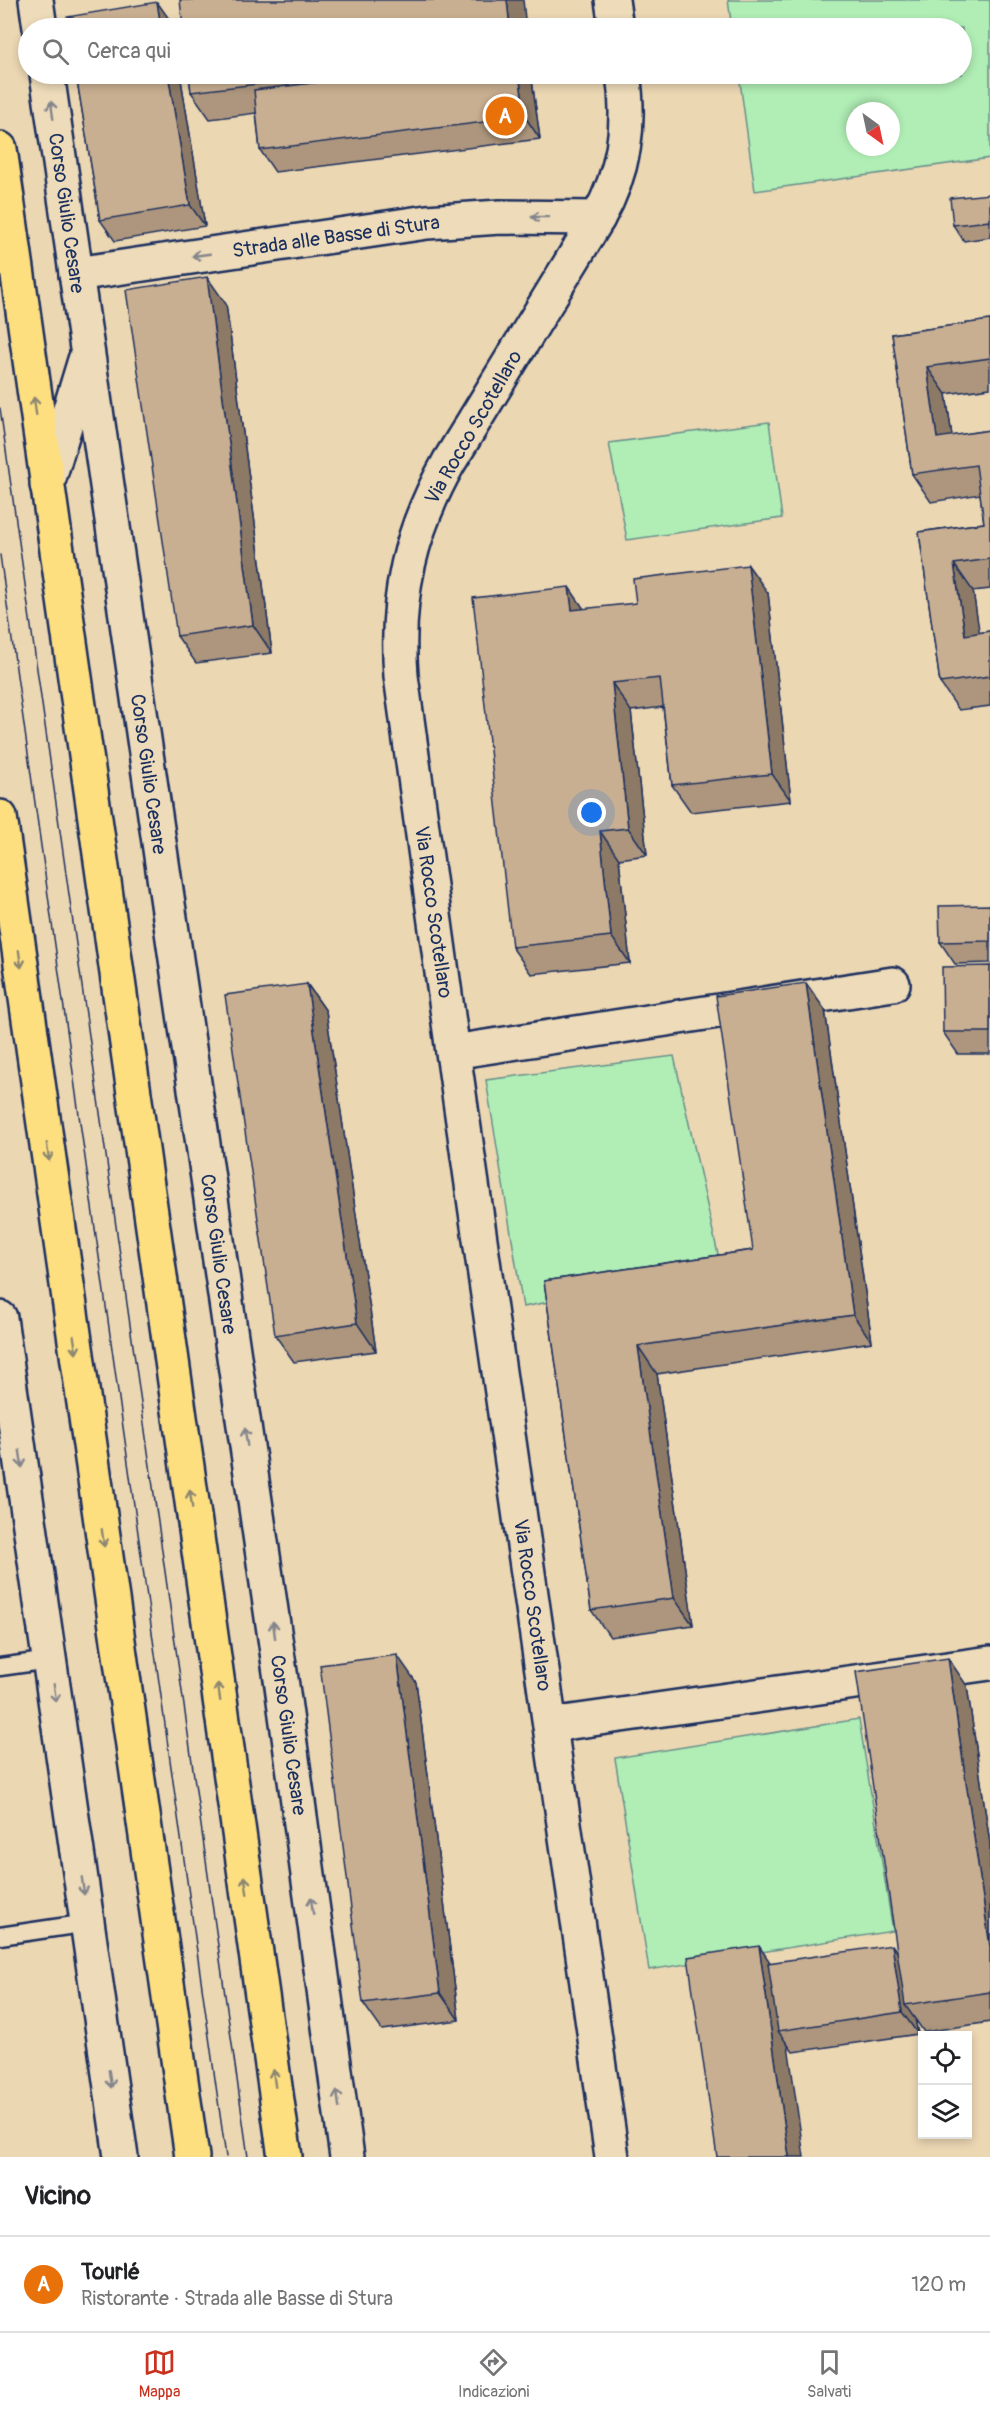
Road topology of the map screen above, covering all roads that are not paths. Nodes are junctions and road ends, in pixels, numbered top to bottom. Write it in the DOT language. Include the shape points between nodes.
graph roads {
  1 [pos="36,0"];
  2 [pos="612,0"];
  3 [pos="39,18"];
  4 [pos="615,18"];
  5 [pos="48,84"];
  6 [pos="624,84"];
  7 [pos="0,149"];
  8 [pos="598,218"];
  9 [pos="76,274"];
  10 [pos="88,352"];
  11 [pos="46,485"];
  12 [pos="0,818"];
  13 [pos="893,984"];
  14 [pos="453,1052"];
  15 [pos="0,1318"];
  16 [pos="50,1660"];
  17 [pos="990,1663"];
  18 [pos="0,1667"];
  19 [pos="550,1725"];
  20 [pos="88,1923"];
  21 [pos="0,1936"];
  22 [pos="121,2157"];
  23 [pos="192,2157"];
  24 [pos="285,2157"];
  25 [pos="347,2157"];
  26 [pos="612,2157"];
  1 -- 3 [label="street"];
  2 -- 4 [label="street"];
  9 -- 5 [label="street, Corso Giulio Cesare, one-way"];
  6 -- 8 [label="street, Via Rocco Scotellaro" via="627,115 623,158"];
  11 -- 7 [label="main road, Corso Giulio Cesare, one-way"];
  8 -- 9 [label="street, Strada alle Basse di Stura, one-way" via="500,217 427,222"];
  8 -- 14 [label="street, Via Rocco Scotellaro" via="442,475 423,514 406,566 399,622 401,676"];
  9 -- 10 [label="street, Corso Giulio Cesare"];
  10 -- 11 [label="street, Corso Giulio Cesare"];
  25 -- 10 [label="street, Corso Giulio Cesare, one-way"];
  24 -- 11 [label="main road, Corso Giulio Cesare, one-way"];
  12 -- 23 [label="main road, one-way"];
  13 -- 14 [label="street"];
  14 -- 19 [label="street, Via Rocco Scotellaro"];
  15 -- 16 [label="street, one-way"];
  16 -- 18 [label="lane"];
  16 -- 20 [label="street, one-way"];
  17 -- 19 [label="street"];
  19 -- 26 [label="street, Via Rocco Scotellaro"];
  20 -- 21 [label="lane"];
  20 -- 22 [label="street, one-way"];
}
